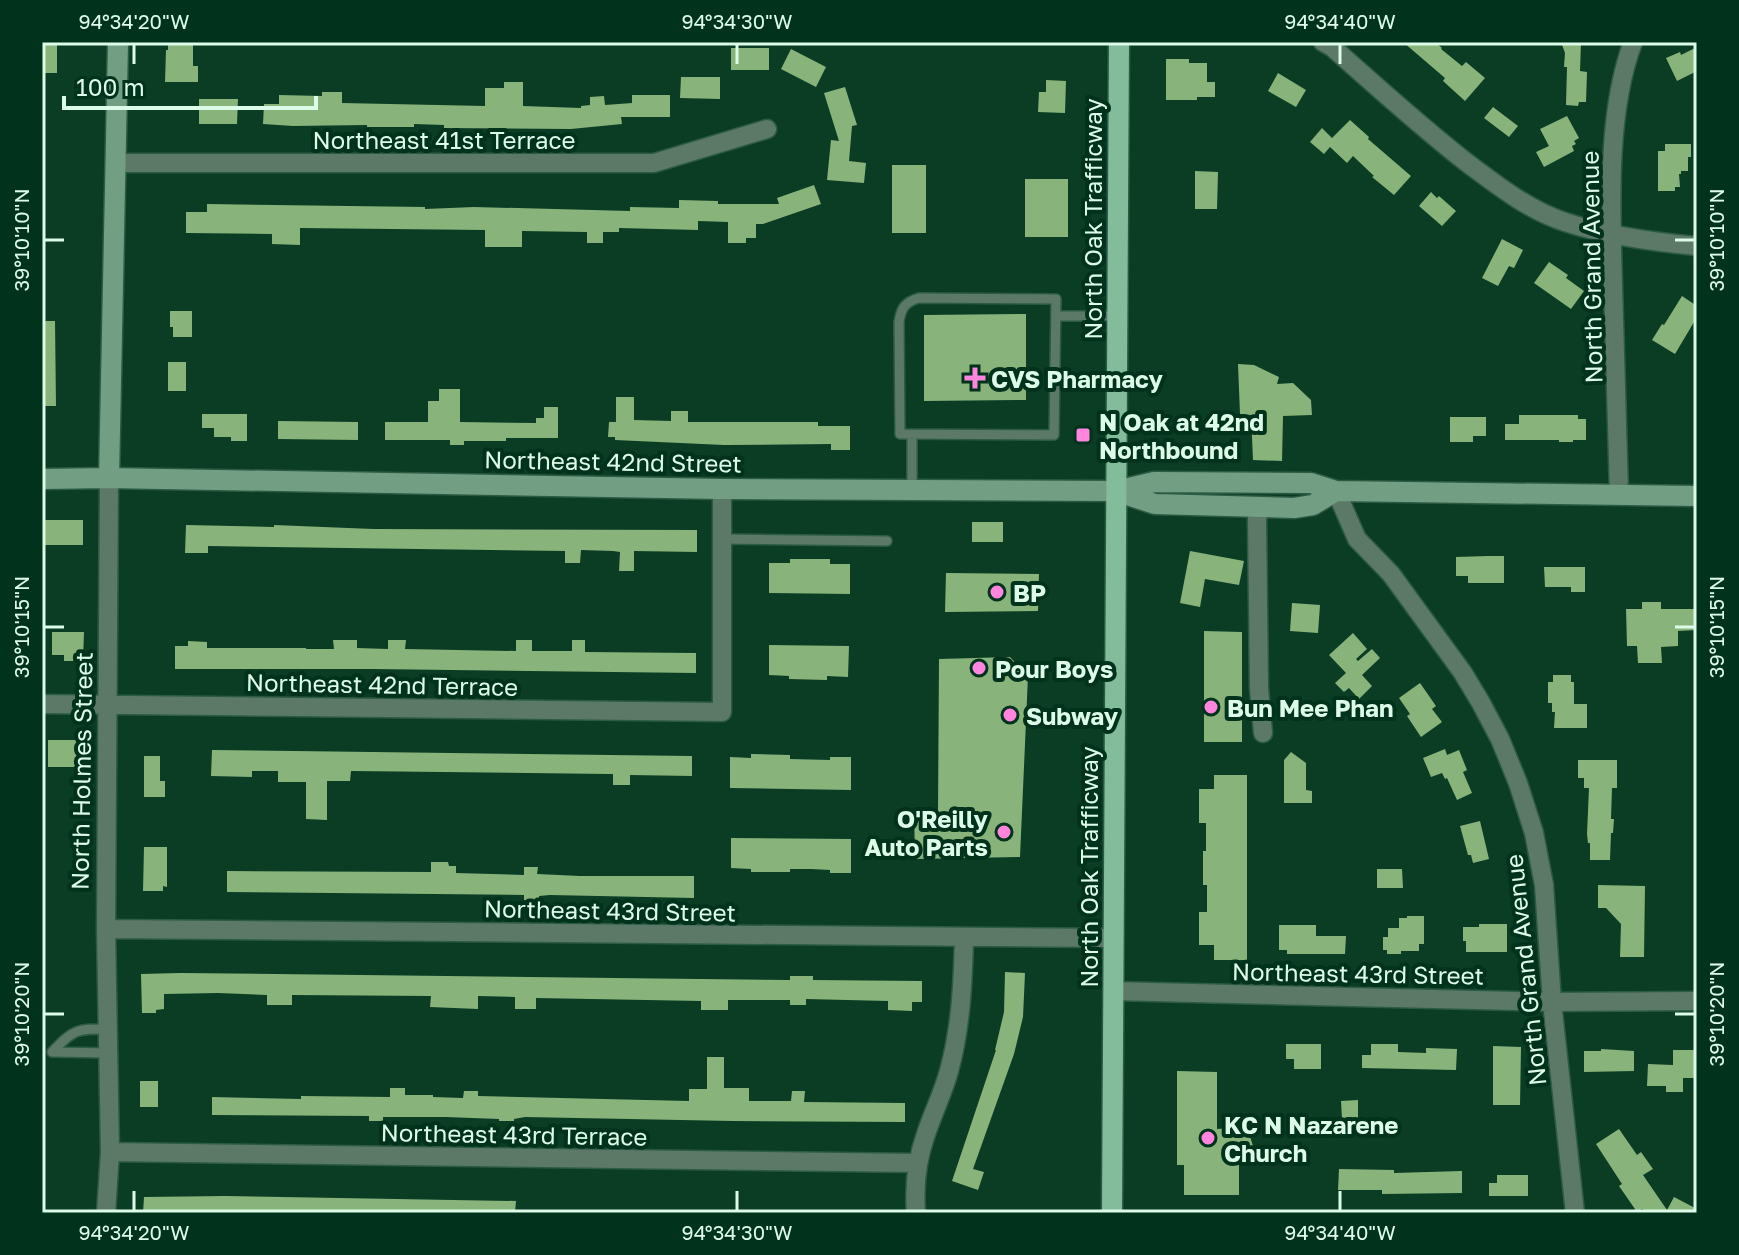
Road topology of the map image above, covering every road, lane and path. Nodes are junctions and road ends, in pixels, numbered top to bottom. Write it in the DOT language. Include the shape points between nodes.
graph roads {
  1 [pos="118,42"];
  2 [pos="1119,42"];
  3 [pos="1323,42"];
  4 [pos="1633,42"];
  5 [pos="767,129"];
  6 [pos="116,163"];
  7 [pos="1612,234"];
  8 [pos="1697,246"];
  9 [pos="1056,316"];
  10 [pos="1118,316"];
  11 [pos="912,434"];
  12 [pos="109,478"];
  13 [pos="42,479"];
  14 [pos="722,489"];
  15 [pos="912,490"];
  16 [pos="1116,491"];
  17 [pos="1336,491"];
  18 [pos="1619,494"];
  19 [pos="1697,496"];
  20 [pos="1259,507"];
  21 [pos="722,539"];
  22 [pos="887,541"];
  23 [pos="42,704"];
  24 [pos="108,705"];
  25 [pos="1263,733"];
  26 [pos="106,929"];
  27 [pos="964,937"];
  28 [pos="1113,938"];
  29 [pos="1113,991"];
  30 [pos="1697,1001"];
  31 [pos="1552,1002"];
  32 [pos="108,1029"];
  33 [pos="109,1053"];
  34 [pos="47,1054"];
  35 [pos="110,1152"];
  36 [pos="918,1163"];
  37 [pos="106,1213"];
  38 [pos="916,1213"];
  39 [pos="1112,1213"];
  40 [pos="1575,1213"];
  1 -- 6 [label="main road, North Holmes Street"];
  2 -- 10 [label="main road, North Oak Trafficway"];
  3 -- 7 [label="street" via="1511,197 1563,222"];
  4 -- 7 [label="street, North Grand Avenue" via="1614,136"];
  5 -- 6 [label="street, Northeast 41st Terrace" via="654,163"];
  6 -- 12 [label="main road, North Holmes Street"];
  7 -- 8 [label="street"];
  7 -- 18 [label="street, North Grand Avenue"];
  9 -- 10 [label="lane"];
  9 -- 11 [label="lane" via="1054,435"];
  9 -- 11 [label="lane" via="1056,299 907,301 899,322 900,434"];
  10 -- 16 [label="main road, North Oak Trafficway"];
  11 -- 15 [label="lane"];
  12 -- 13 [label="main road, Northeast 42nd Street"];
  12 -- 14 [label="main road, Northeast 42nd Street"];
  12 -- 24 [label="street, North Holmes Street"];
  14 -- 15 [label="main road, Northeast 42nd Street"];
  14 -- 21 [label="street"];
  15 -- 16 [label="main road, Northeast 42nd Street"];
  16 -- 17 [label="main road" via="1154,482 1311,483"];
  16 -- 20 [label="main road" via="1155,504"];
  16 -- 28 [label="main road, North Oak Trafficway"];
  17 -- 18 [label="main road"];
  17 -- 20 [label="main road" via="1313,505"];
  17 -- 31 [label="street, North Grand Avenue" via="1357,539 1391,574 1463,673 1518,783 1542,876"];
  18 -- 19 [label="main road"];
  20 -- 25 [label="street"];
  21 -- 22 [label="lane"];
  21 -- 24 [label="street, Northeast 42nd Terrace" via="722,712"];
  23 -- 24 [label="street, Northeast 42nd Terrace"];
  24 -- 26 [label="street, North Holmes Street"];
  26 -- 27 [label="street, Northeast 43rd Street"];
  26 -- 32 [label="street, North Holmes Street"];
  27 -- 28 [label="street, Northeast 43rd Street"];
  27 -- 36 [label="street" via="958,1028"];
  28 -- 29 [label="main road, North Oak Trafficway"];
  29 -- 31 [label="street, Northeast 43rd Street"];
  29 -- 39 [label="main road, North Oak Trafficway"];
  30 -- 31 [label="street, Northeast 43rd Street"];
  31 -- 40 [label="street, North Grand Avenue"];
  32 -- 33 [label="street, North Holmes Street"];
  32 -- 34 [label="lane" via="70,1033"];
  33 -- 34 [label="lane"];
  33 -- 35 [label="street, North Holmes Street"];
  35 -- 36 [label="street, Northeast 43rd Terrace"];
  35 -- 37 [label="street, North Holmes Street"];
  36 -- 38 [label="street"];
}
